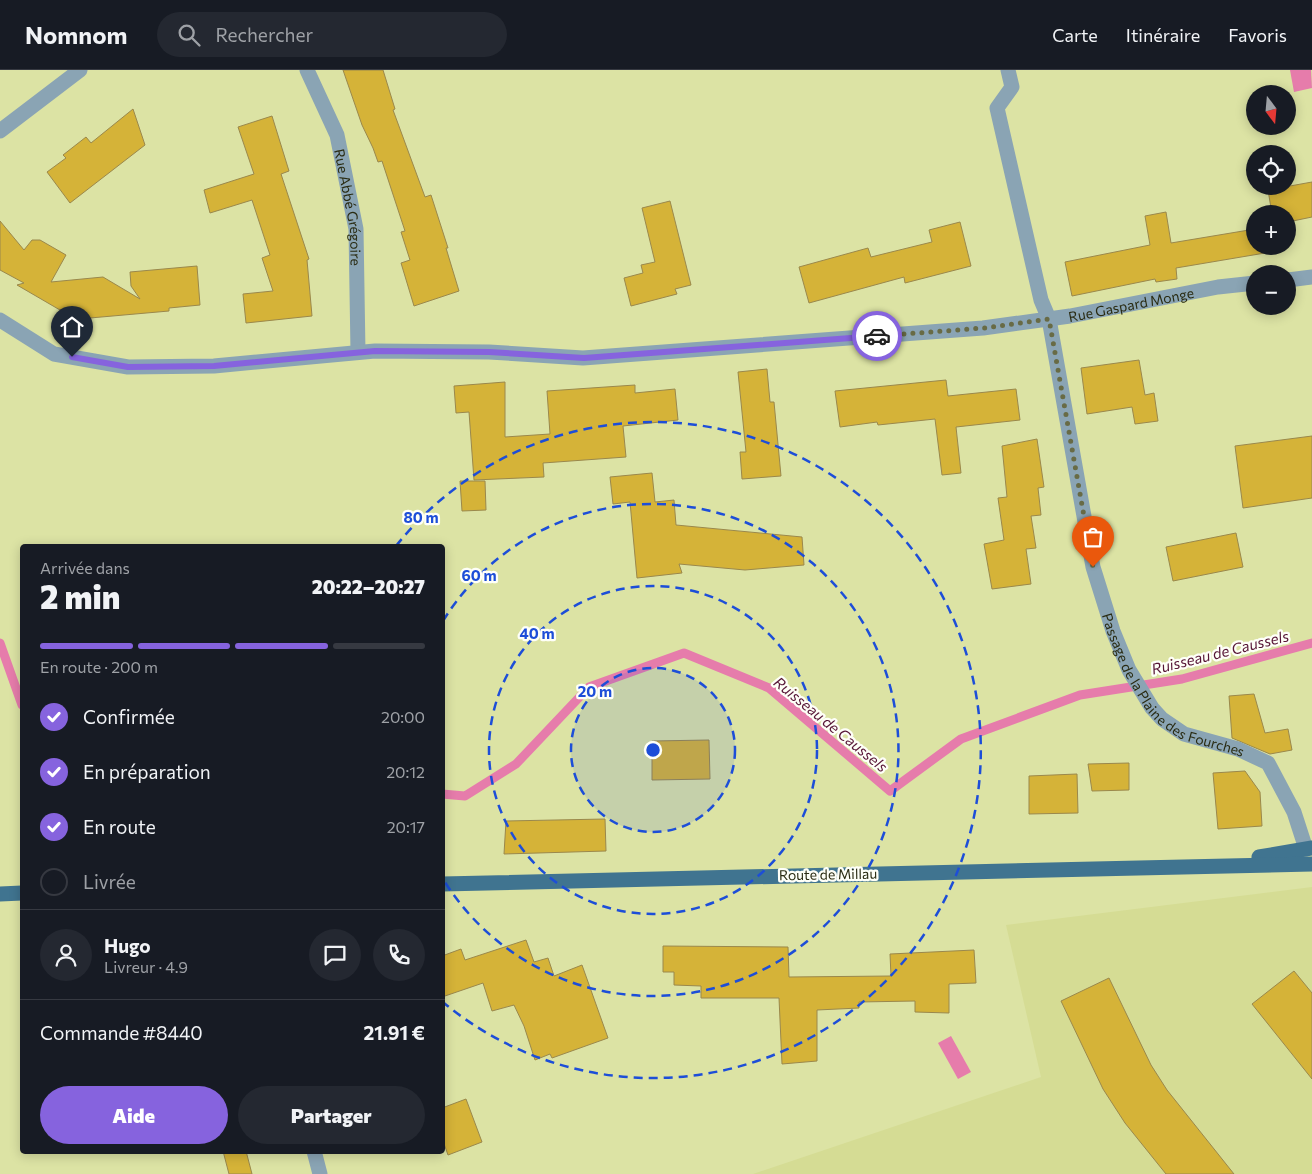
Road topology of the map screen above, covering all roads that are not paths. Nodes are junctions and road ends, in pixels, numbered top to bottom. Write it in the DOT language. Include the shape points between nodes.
graph roads {
  1 [pos="80,70"];
  2 [pos="307,70"];
  3 [pos="1008,70"];
  4 [pos="0,131"];
  5 [pos="1312,277"];
  6 [pos="1296,279"];
  7 [pos="1246,284"];
  8 [pos="1049,319"];
  9 [pos="0,320"];
  10 [pos="358,352"];
  11 [pos="1309,849"];
  12 [pos="1312,864"];
  13 [pos="1214,865"];
  14 [pos="445,884"];
  15 [pos="0,894"];
  16 [pos="20,894"];
  17 [pos="315,1154"];
  18 [pos="320,1174"];
  1 -- 4 [label="street"];
  2 -- 10 [label="street, Rue Abbé Grégoire" via="337,135 356,229"];
  3 -- 8 [label="street, Passage de la Plaine des Fourches" via="1012,87 997,108 1041,300"];
  5 -- 6 [label="street"];
  7 -- 8 [label="street, Rue Gaspard Monge"];
  8 -- 10 [label="street, Rue Gaspard Monge" via="984,328 584,358 489,352"];
  8 -- 11 [label="street, Passage de la Plaine des Fourches" via="1093,567 1128,670 1152,708 1184,734 1238,749 1268,763"];
  9 -- 10 [label="street, Rue Gaspard Monge" via="54,354 128,367 214,366"];
  11 -- 13 [label="main road, Route de Millau"];
  12 -- 13 [label="main road, Route de Millau"];
  13 -- 14 [label="main road, Route de Millau"];
  15 -- 16 [label="main road"];
  17 -- 18 [label="street"];
}
